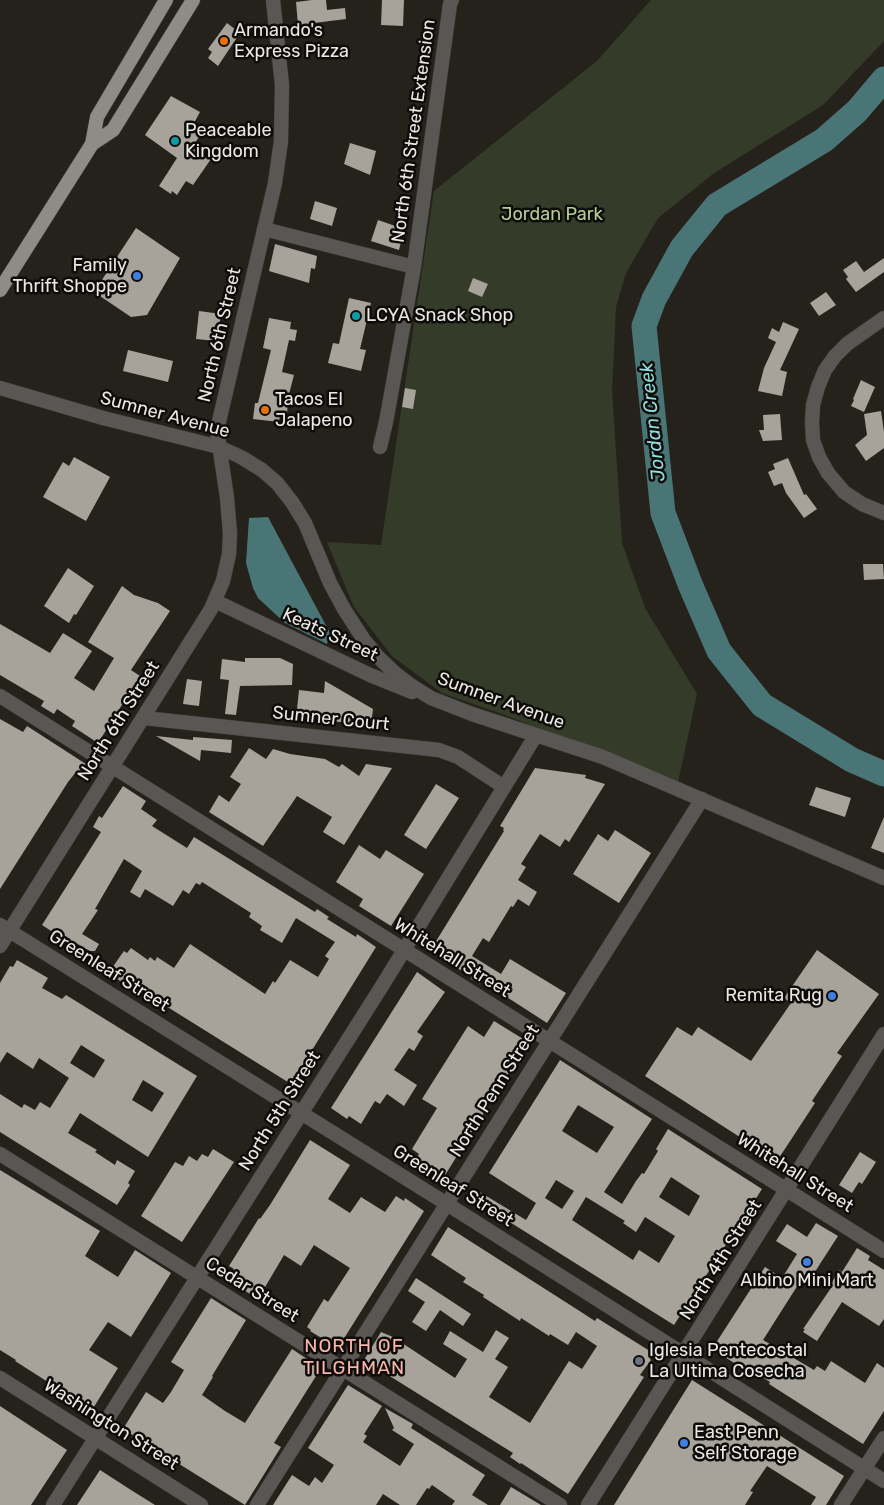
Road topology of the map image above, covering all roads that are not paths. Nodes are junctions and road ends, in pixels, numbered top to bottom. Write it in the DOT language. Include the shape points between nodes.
graph roads {
  1 [pos="166,0"];
  2 [pos="193,0"];
  3 [pos="273,0"];
  4 [pos="452,0"];
  5 [pos="92,144"];
  6 [pos="264,229"];
  7 [pos="414,267"];
  8 [pos="0,290"];
  9 [pos="884,318"];
  10 [pos="0,388"];
  11 [pos="219,447"];
  12 [pos="380,447"];
  13 [pos="884,513"];
  14 [pos="216,601"];
  15 [pos="0,696"];
  16 [pos="432,698"];
  17 [pos="144,718"];
  18 [pos="536,735"];
  19 [pos="113,767"];
  20 [pos="504,787"];
  21 [pos="702,799"];
  22 [pos="884,878"];
  23 [pos="5,928"];
  24 [pos="0,946"];
  25 [pos="404,950"];
  26 [pos="884,1034"];
  27 [pos="549,1041"];
  28 [pos="300,1113"];
  29 [pos="0,1154"];
  30 [pos="787,1190"];
  31 [pos="447,1204"];
  32 [pos="884,1251"];
  33 [pos="196,1277"];
  34 [pos="683,1354"];
  35 [pos="343,1368"];
  36 [pos="0,1378"];
  37 [pos="96,1438"];
  38 [pos="884,1438"];
  39 [pos="864,1469"];
  40 [pos="884,1481"];
  41 [pos="53,1505"];
  42 [pos="202,1505"];
  43 [pos="257,1505"];
  44 [pos="560,1505"];
  45 [pos="588,1505"];
  46 [pos="841,1505"];
  1 -- 5 [label="main road" via="97,117"];
  2 -- 5 [label="main road" via="113,130"];
  3 -- 6 [label="street, North 6th Street" via="280,57 281,141"];
  4 -- 7 [label="street, North 6th Street Extension"];
  5 -- 8 [label="main road"];
  6 -- 7 [label="street"];
  6 -- 11 [label="street, North 6th Street" via="218,421"];
  7 -- 12 [label="street, North 6th Street Extension"];
  9 -- 13 [label="street" via="835,356 825,370 813,404 812,422 813,440 828,474 862,504"];
  10 -- 11 [label="street, Sumner Avenue"];
  11 -- 14 [label="street, North 6th Street" via="230,533 229,554"];
  11 -- 16 [label="street, Sumner Avenue" via="262,470 277,483 305,523 330,582 364,640 396,674"];
  14 -- 16 [label="street, Keats Street" via="370,675"];
  14 -- 17 [label="street, North 6th Street"];
  15 -- 19 [label="street, Whitehall Street"];
  16 -- 18 [label="street, Sumner Avenue"];
  17 -- 19 [label="street, North 6th Street"];
  17 -- 20 [label="street, Sumner Court" via="439,750 458,757"];
  18 -- 20 [label="street, North 5th Street"];
  18 -- 21 [label="street, Sumner Avenue" via="603,757"];
  19 -- 23 [label="street, North 6th Street"];
  19 -- 25 [label="street, Whitehall Street"];
  20 -- 25 [label="street, North 5th Street"];
  21 -- 22 [label="street, Sumner Avenue"];
  21 -- 27 [label="street, North Penn Street"];
  23 -- 24 [label="street, North 6th Street"];
  23 -- 28 [label="street, Greenleaf Street"];
  25 -- 27 [label="street, Whitehall Street"];
  25 -- 28 [label="street, North 5th Street"];
  26 -- 30 [label="street, North 4th Street"];
  27 -- 30 [label="street, Whitehall Street"];
  27 -- 31 [label="street, North Penn Street"];
  28 -- 31 [label="street, Greenleaf Street"];
  28 -- 33 [label="street, North 5th Street"];
  29 -- 33 [label="street, Cedar Street"];
  30 -- 32 [label="street, Whitehall Street"];
  30 -- 34 [label="street, North 4th Street"];
  31 -- 34 [label="street, Greenleaf Street"];
  31 -- 35 [label="street, North Penn Street"];
  33 -- 35 [label="street, Cedar Street"];
  33 -- 37 [label="street, North 5th Street"];
  34 -- 39 [label="street, Greenleaf Street"];
  34 -- 45 [label="street, North 4th Street"];
  35 -- 43 [label="street, North Penn Street"];
  35 -- 44 [label="street, Cedar Street"];
  36 -- 37 [label="street, Washington Street"];
  37 -- 41 [label="street, North 5th Street"];
  37 -- 42 [label="street, Washington Street"];
  38 -- 39 [label="street"];
  39 -- 40 [label="street, Greenleaf Street"];
  39 -- 46 [label="street"];
}
